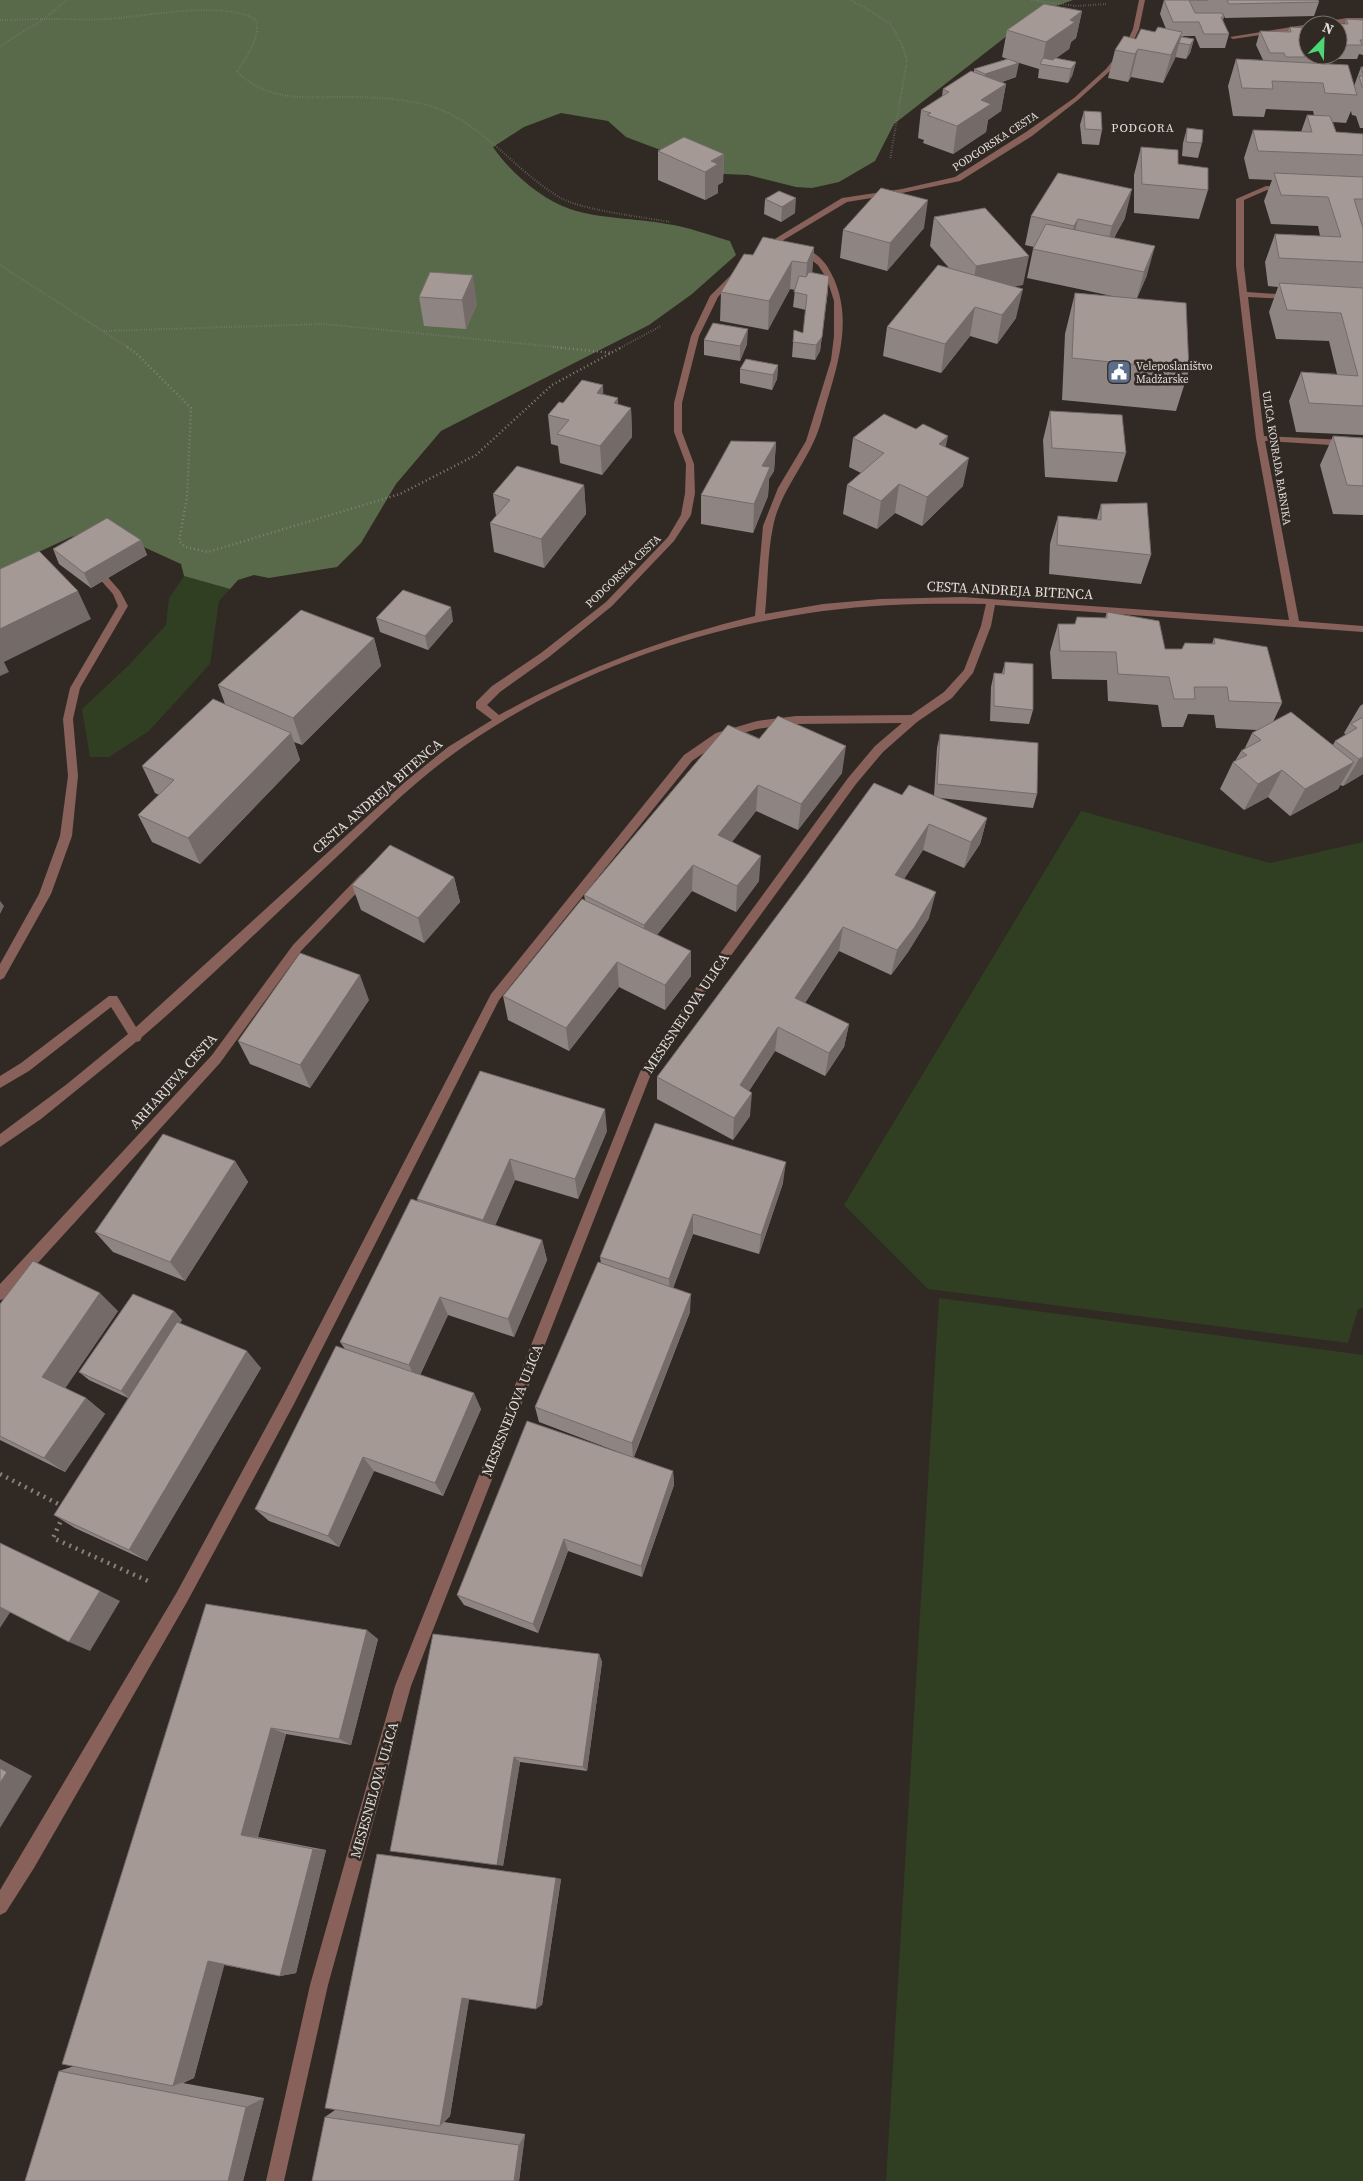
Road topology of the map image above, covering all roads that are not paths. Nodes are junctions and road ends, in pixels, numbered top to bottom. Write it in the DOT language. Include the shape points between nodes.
graph roads {
  1 [pos="1142,0"];
  2 [pos="1348,20"];
  3 [pos="1363,20"];
  4 [pos="1298,27"];
  5 [pos="1234,37"];
  6 [pos="1295,190"];
  7 [pos="778,238"];
  8 [pos="1243,294"];
  9 [pos="1298,297"];
  10 [pos="1260,438"];
  11 [pos="1363,444"];
  12 [pos="88,561"];
  13 [pos="991,601"];
  14 [pos="760,618"];
  15 [pos="1295,624"];
  16 [pos="1363,628"];
  17 [pos="913,719"];
  18 [pos="499,720"];
  19 [pos="375,866"];
  20 [pos="0,975"];
  21 [pos="136,1037"];
  22 [pos="0,1083"];
  23 [pos="0,1141"];
  24 [pos="0,1294"];
  25 [pos="0,1906"];
  26 [pos="275,2181"];
  1 -- 7 [label="street, PODGORSKA CESTA" via="1129,44 1108,70 1029,134 957,180 845,200"];
  2 -- 3 [label="street"];
  4 -- 5 [label="street"];
  6 -- 8 [label="street, ULICA KONRADA BABNIKA" via="1266,188 1240,199"];
  7 -- 14 [label="street" via="804,249 821,263 831,279 838,301 838,336 835,360 810,441 783,488 768,526"];
  7 -- 18 [label="street, PODGORSKA CESTA" via="750,258 714,296 695,336 678,403 678,432 690,464 686,515 671,539 609,604 496,689 480,705"];
  8 -- 9 [label="street"];
  8 -- 10 [label="street, ULICA KONRADA BABNIKA"];
  10 -- 11 [label="street"];
  10 -- 15 [label="street, ULICA KONRADA BABNIKA"];
  12 -- 20 [label="street" via="117,593 123,606 76,688 68,719 73,776 66,836 46,894"];
  13 -- 14 [label="street, CESTA ANDREJA BITENCA" via="881,602"];
  13 -- 15 [label="street, CESTA ANDREJA BITENCA"];
  13 -- 17 [label="street, MESESNELOVA ULICA" via="970,671 948,695"];
  14 -- 18 [label="street, CESTA ANDREJA BITENCA" via="675,641 616,662 541,696"];
  15 -- 16 [label="street, CESTA ANDREJA BITENCA"];
  17 -- 25 [label="street" via="796,720 757,725 720,736 688,758 495,997 289,1399 182,1597"];
  17 -- 26 [label="street, MESESNELOVA ULICA" via="879,749 852,781 712,973 646,1072 403,1686 319,1985"];
  18 -- 21 [label="street, CESTA ANDREJA BITENCA" via="452,751 385,806"];
  19 -- 24 [label="street, ARHARJEVA CESTA" via="297,948 216,1059"];
  21 -- 22 [label="street" via="113,999"];
  21 -- 23 [label="street, CESTA ANDREJA BITENCA"];
}
